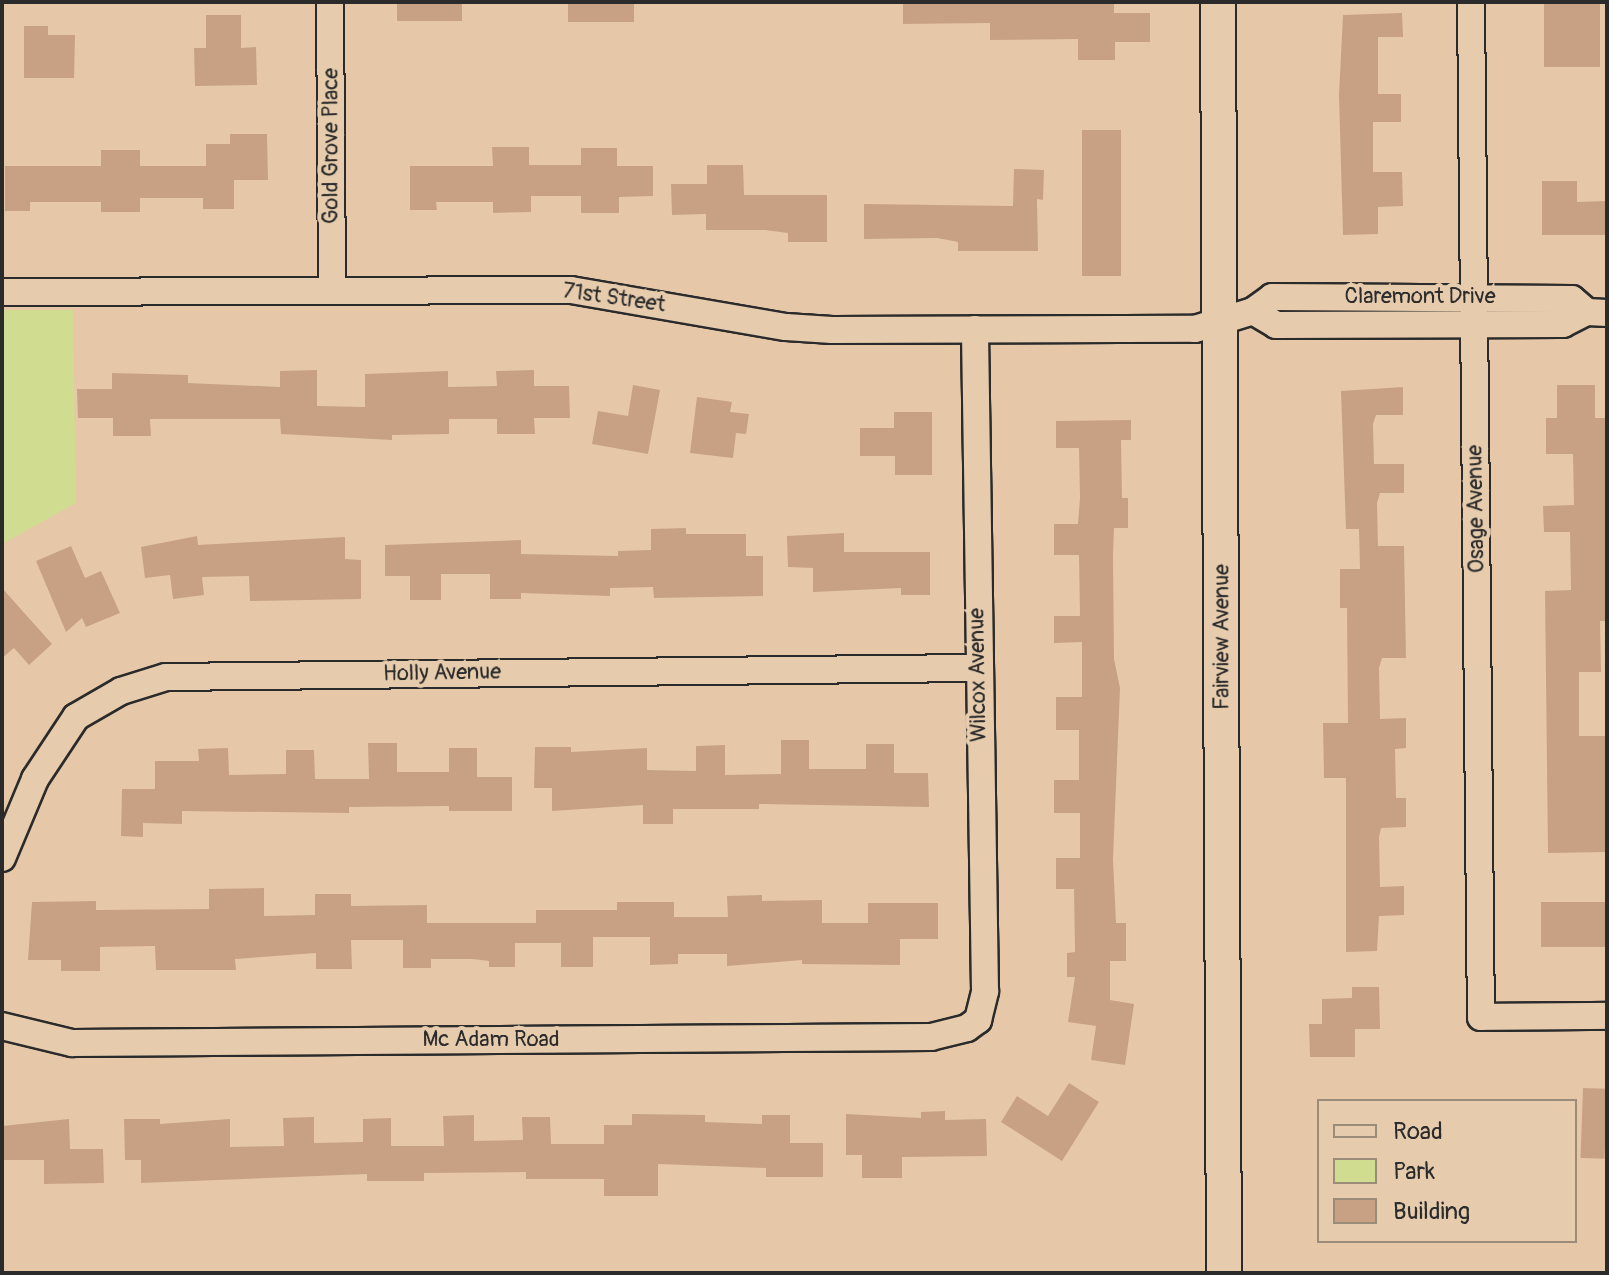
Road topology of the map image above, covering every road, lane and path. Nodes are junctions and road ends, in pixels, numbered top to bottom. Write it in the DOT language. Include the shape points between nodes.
graph roads {
  1 [pos="330,2"];
  2 [pos="1218,2"];
  3 [pos="1471,2"];
  4 [pos="332,289"];
  5 [pos="2,292"];
  6 [pos="1473,310"];
  7 [pos="1597,312"];
  8 [pos="1237,316"];
  9 [pos="975,329"];
  10 [pos="978,668"];
  11 [pos="2,858"];
  12 [pos="1607,1016"];
  13 [pos="978,1020"];
  14 [pos="2,1026"];
  15 [pos="1224,1273"];
  1 -- 4 [label="street, Gold Grove Place"];
  2 -- 8 [label="street, Fairview Avenue"];
  3 -- 6 [label="street, Osage Avenue"];
  4 -- 5 [label="street, 71st Street"];
  4 -- 9 [label="street, 71st Street" via="571,290 786,327"];
  6 -- 7 [label="street, Claremont Drive" via="1563,324"];
  6 -- 8 [label="street, Claremont Drive" via="1276,325"];
  6 -- 12 [label="street, Osage Avenue" via="1481,1017"];
  8 -- 9 [label="street, 71st Street" via="1195,329"];
  8 -- 15 [label="street, Fairview Avenue"];
  9 -- 10 [label="street, Wilcox Avenue"];
  10 -- 11 [label="street, Holly Avenue" via="166,677 121,691 76,717 35,779"];
  10 -- 13 [label="street, Wilcox Avenue" via="985,991"];
  13 -- 14 [label="street, Mc Adam Road" via="952,1034 931,1037 72,1043 46,1041"];
}
